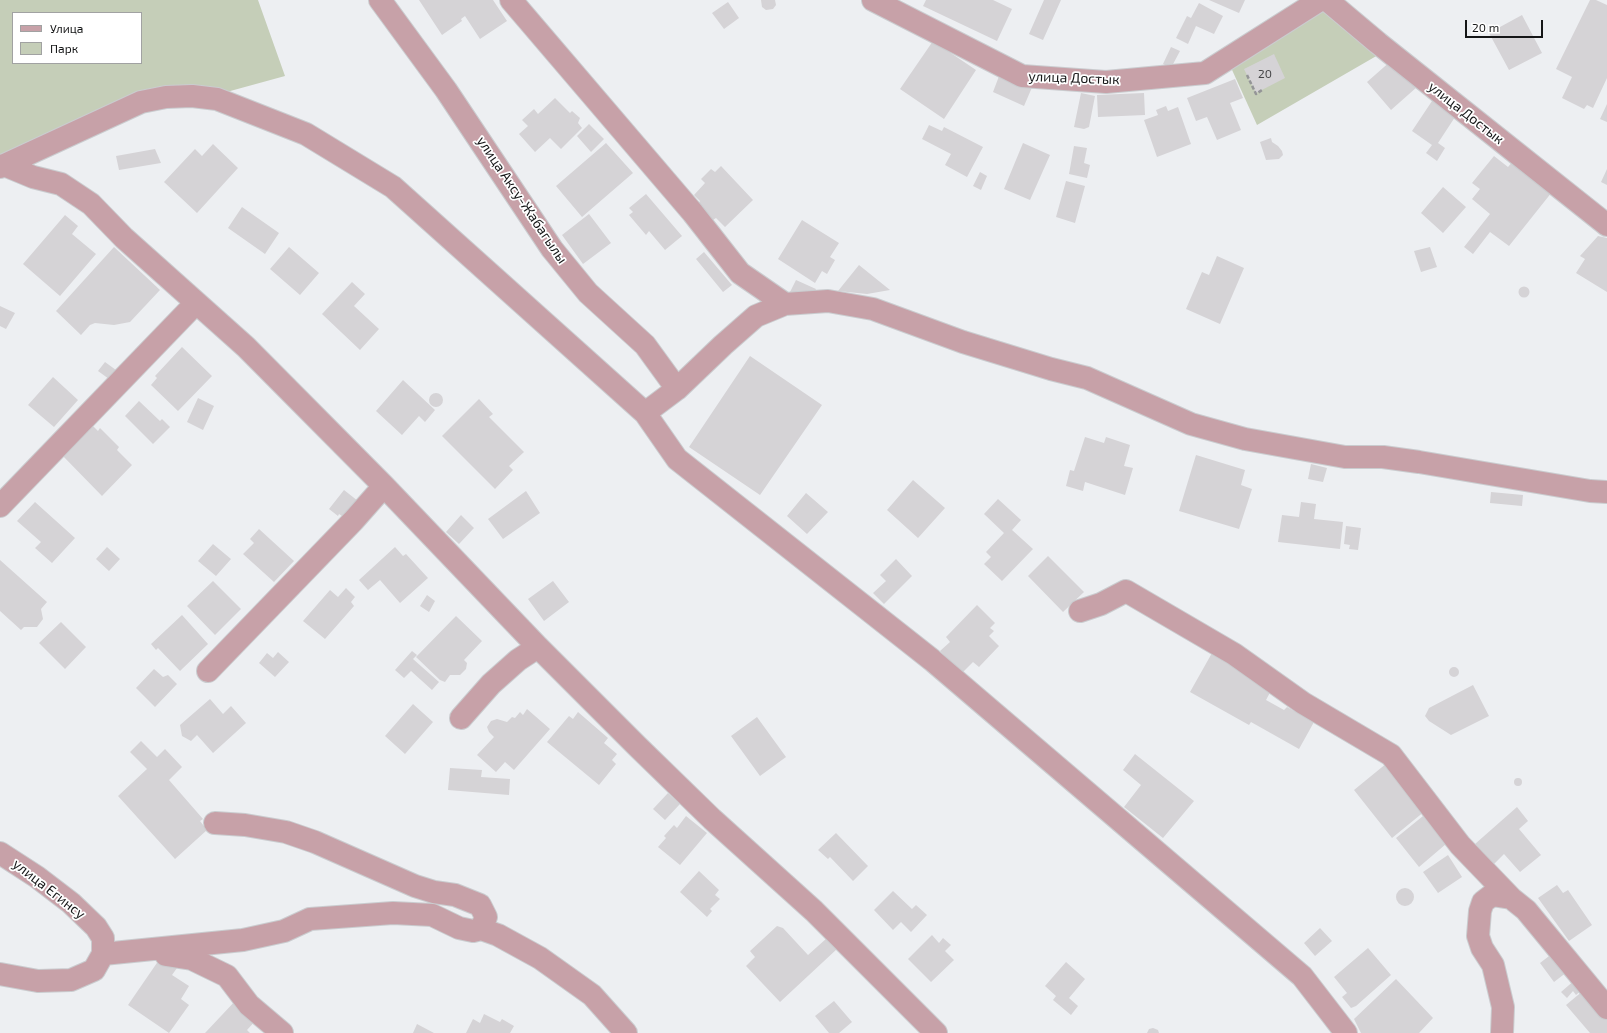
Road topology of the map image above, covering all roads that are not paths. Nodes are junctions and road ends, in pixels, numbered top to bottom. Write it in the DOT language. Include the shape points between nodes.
graph roads {
  1 [pos="380,0"];
  2 [pos="511,0"];
  3 [pos="873,0"];
  4 [pos="1320,0"];
  5 [pos="1327,0"];
  6 [pos="2,166"];
  7 [pos="1607,225"];
  8 [pos="740,273"];
  9 [pos="196,303"];
  10 [pos="785,304"];
  11 [pos="756,316"];
  12 [pos="677,389"];
  13 [pos="644,413"];
  14 [pos="384,486"];
  15 [pos="1607,492"];
  16 [pos="0,506"];
  17 [pos="1080,611"];
  18 [pos="538,647"];
  19 [pos="208,671"];
  20 [pos="461,718"];
  21 [pos="215,823"];
  22 [pos="0,853"];
  23 [pos="1475,861"];
  24 [pos="1511,898"];
  25 [pos="1480,911"];
  26 [pos="481,929"];
  27 [pos="226,942"];
  28 [pos="127,950"];
  29 [pos="103,954"];
  30 [pos="0,974"];
  31 [pos="227,976"];
  32 [pos="1607,1008"];
  33 [pos="282,1033"];
  34 [pos="626,1033"];
  35 [pos="936,1033"];
  36 [pos="1346,1033"];
  37 [pos="1502,1033"];
  1 -- 12 [label="street, улица Аксу-Жабагылы" via="446,90 552,249 588,293 645,345"];
  2 -- 8 [label="street"];
  3 -- 4 [label="street, улица Достык" via="1022,76 1106,82 1206,73 1253,53"];
  5 -- 7 [label="street, улица Достык"];
  6 -- 9 [label="street" via="61,184 91,204 124,238"];
  6 -- 13 [label="street" via="141,102 166,97 192,96 217,99 306,134 393,188"];
  8 -- 10 [label="street"];
  8 -- 11 [label="street" via="755,300"];
  9 -- 14 [label="street" via="246,347"];
  9 -- 16 [label="street"];
  10 -- 11 [label="street"];
  10 -- 15 [label="street" via="828,301 873,309 963,342 1087,378 1191,424 1245,439 1345,456 1383,457 1419,462"];
  11 -- 12 [label="street"];
  12 -- 13 [label="street"];
  13 -- 36 [label="street" via="677,459 932,660 1290,965 1302,976"];
  14 -- 18 [label="street"];
  14 -- 19 [label="street"];
  17 -- 23 [label="street" via="1126,591 1234,654 1303,703 1391,755"];
  18 -- 20 [label="street" via="518,660 491,684"];
  18 -- 35 [label="street" via="712,819 814,911"];
  21 -- 26 [label="street" via="245,824 286,832 415,886 455,895 480,905 486,917"];
  22 -- 29 [label="street, улица Егинсу" via="71,903 96,927 103,938"];
  23 -- 24 [label="street"];
  23 -- 25 [label="street"];
  24 -- 25 [label="street" via="1492,895 1483,902"];
  24 -- 32 [label="street" via="1526,910"];
  25 -- 37 [label="street" via="1478,936 1493,965 1503,1007"];
  26 -- 27 [label="street" via="473,931 459,928 432,915 354,914 310,919 284,930"];
  26 -- 34 [label="street" via="498,935 540,958 592,994"];
  27 -- 28 [label="street"];
  27 -- 31 [label="street" via="217,957"];
  28 -- 29 [label="street"];
  28 -- 31 [label="street" via="192,959"];
  29 -- 30 [label="street" via="94,970 71,980 38,981"];
  31 -- 33 [label="street" via="249,1006"];
}
